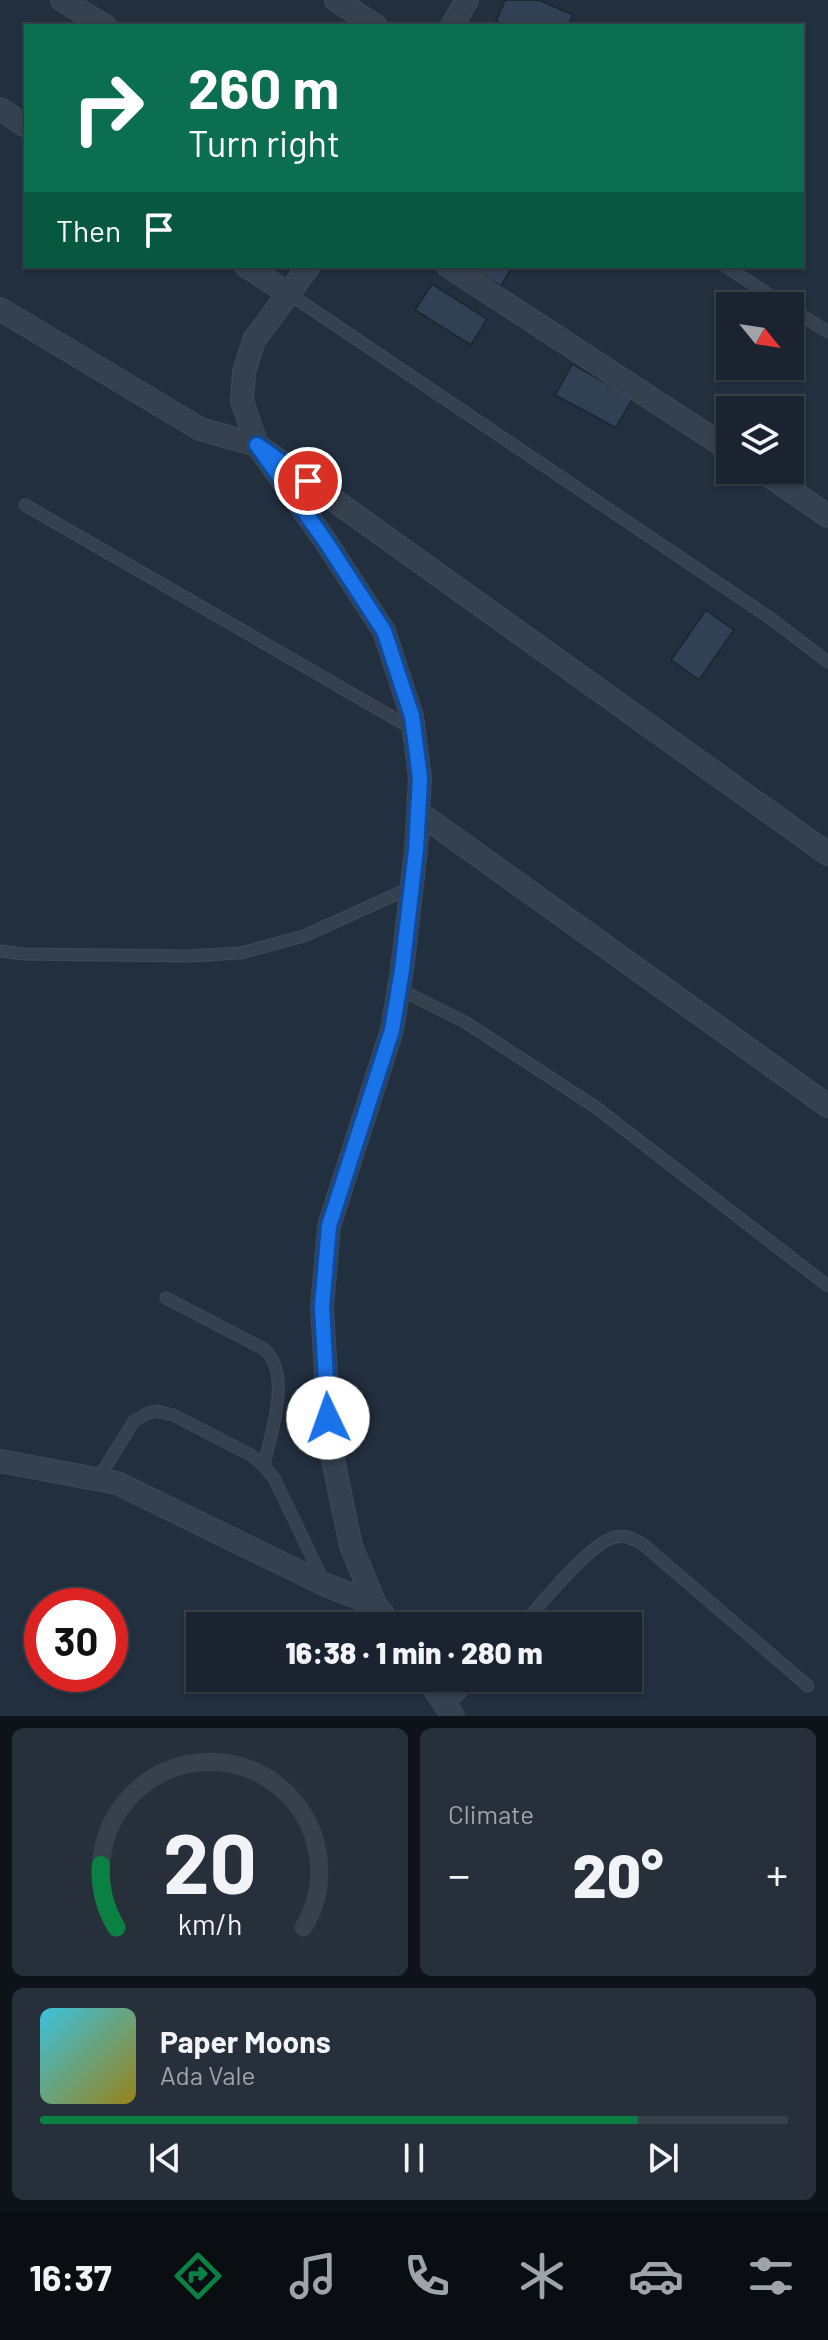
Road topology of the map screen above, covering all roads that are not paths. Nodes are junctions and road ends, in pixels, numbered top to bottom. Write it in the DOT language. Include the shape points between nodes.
graph roads {
  1 [pos="62,0"];
  2 [pos="336,0"];
  3 [pos="467,0"];
  4 [pos="102,24"];
  5 [pos="373,24"];
  6 [pos="453,24"];
  7 [pos="0,109"];
  8 [pos="24,125"];
  9 [pos="249,268"];
  10 [pos="307,268"];
  11 [pos="451,268"];
  12 [pos="728,268"];
  13 [pos="766,292"];
  14 [pos="288,293"];
  15 [pos="0,309"];
  16 [pos="804,317"];
  17 [pos="828,332"];
  18 [pos="716,441"];
  19 [pos="257,445"];
  20 [pos="781,484"];
  21 [pos="25,505"];
  22 [pos="828,516"];
  23 [pos="828,662"];
  24 [pos="414,729"];
  25 [pos="418,812"];
  26 [pos="828,854"];
  27 [pos="411,888"];
  28 [pos="0,951"];
  29 [pos="399,989"];
  30 [pos="828,1106"];
  31 [pos="828,1286"];
  32 [pos="166,1298"];
  33 [pos="0,1461"];
  34 [pos="264,1466"];
  35 [pos="98,1479"];
  36 [pos="326,1585"];
  37 [pos="375,1604"];
  38 [pos="381,1612"];
  39 [pos="534,1612"];
  40 [pos="808,1686"];
  41 [pos="436,1692"];
  42 [pos="464,1692"];
  43 [pos="450,1712"];
  1 -- 4 [label="street"];
  2 -- 5 [label="street"];
  3 -- 6 [label="street"];
  7 -- 8 [label="street"];
  9 -- 14 [label="street"];
  10 -- 14 [label="street"];
  11 -- 18 [label="street"];
  12 -- 13 [label="lane"];
  14 -- 19 [label="street" via="254,340 244,372 242,401"];
  14 -- 23 [label="lane"];
  15 -- 19 [label="street" via="200,429"];
  16 -- 17 [label="lane"];
  19 -- 24 [label="street" via="384,631"];
  19 -- 26 [label="street"];
  20 -- 22 [label="street"];
  21 -- 24 [label="lane"];
  24 -- 25 [label="street"];
  25 -- 27 [label="street"];
  25 -- 30 [label="street"];
  27 -- 28 [label="lane" via="304,936 241,953"];
  27 -- 29 [label="street"];
  29 -- 31 [label="lane" via="465,1022 594,1106"];
  29 -- 37 [label="street" via="392,1030 329,1226 322,1307 330,1445 351,1546"];
  32 -- 34 [label="lane" via="272,1356 279,1390"];
  33 -- 35 [label="street"];
  34 -- 35 [label="lane" via="186,1421 157,1411 134,1421"];
  34 -- 36 [label="lane"];
  35 -- 36 [label="street" via="117,1483"];
  36 -- 37 [label="street"];
  37 -- 38 [label="street"];
  39 -- 40 [label="lane" via="595,1547 615,1536 630,1537"];
  41 -- 43 [label="street"];
  42 -- 43 [label="lane"];
}
